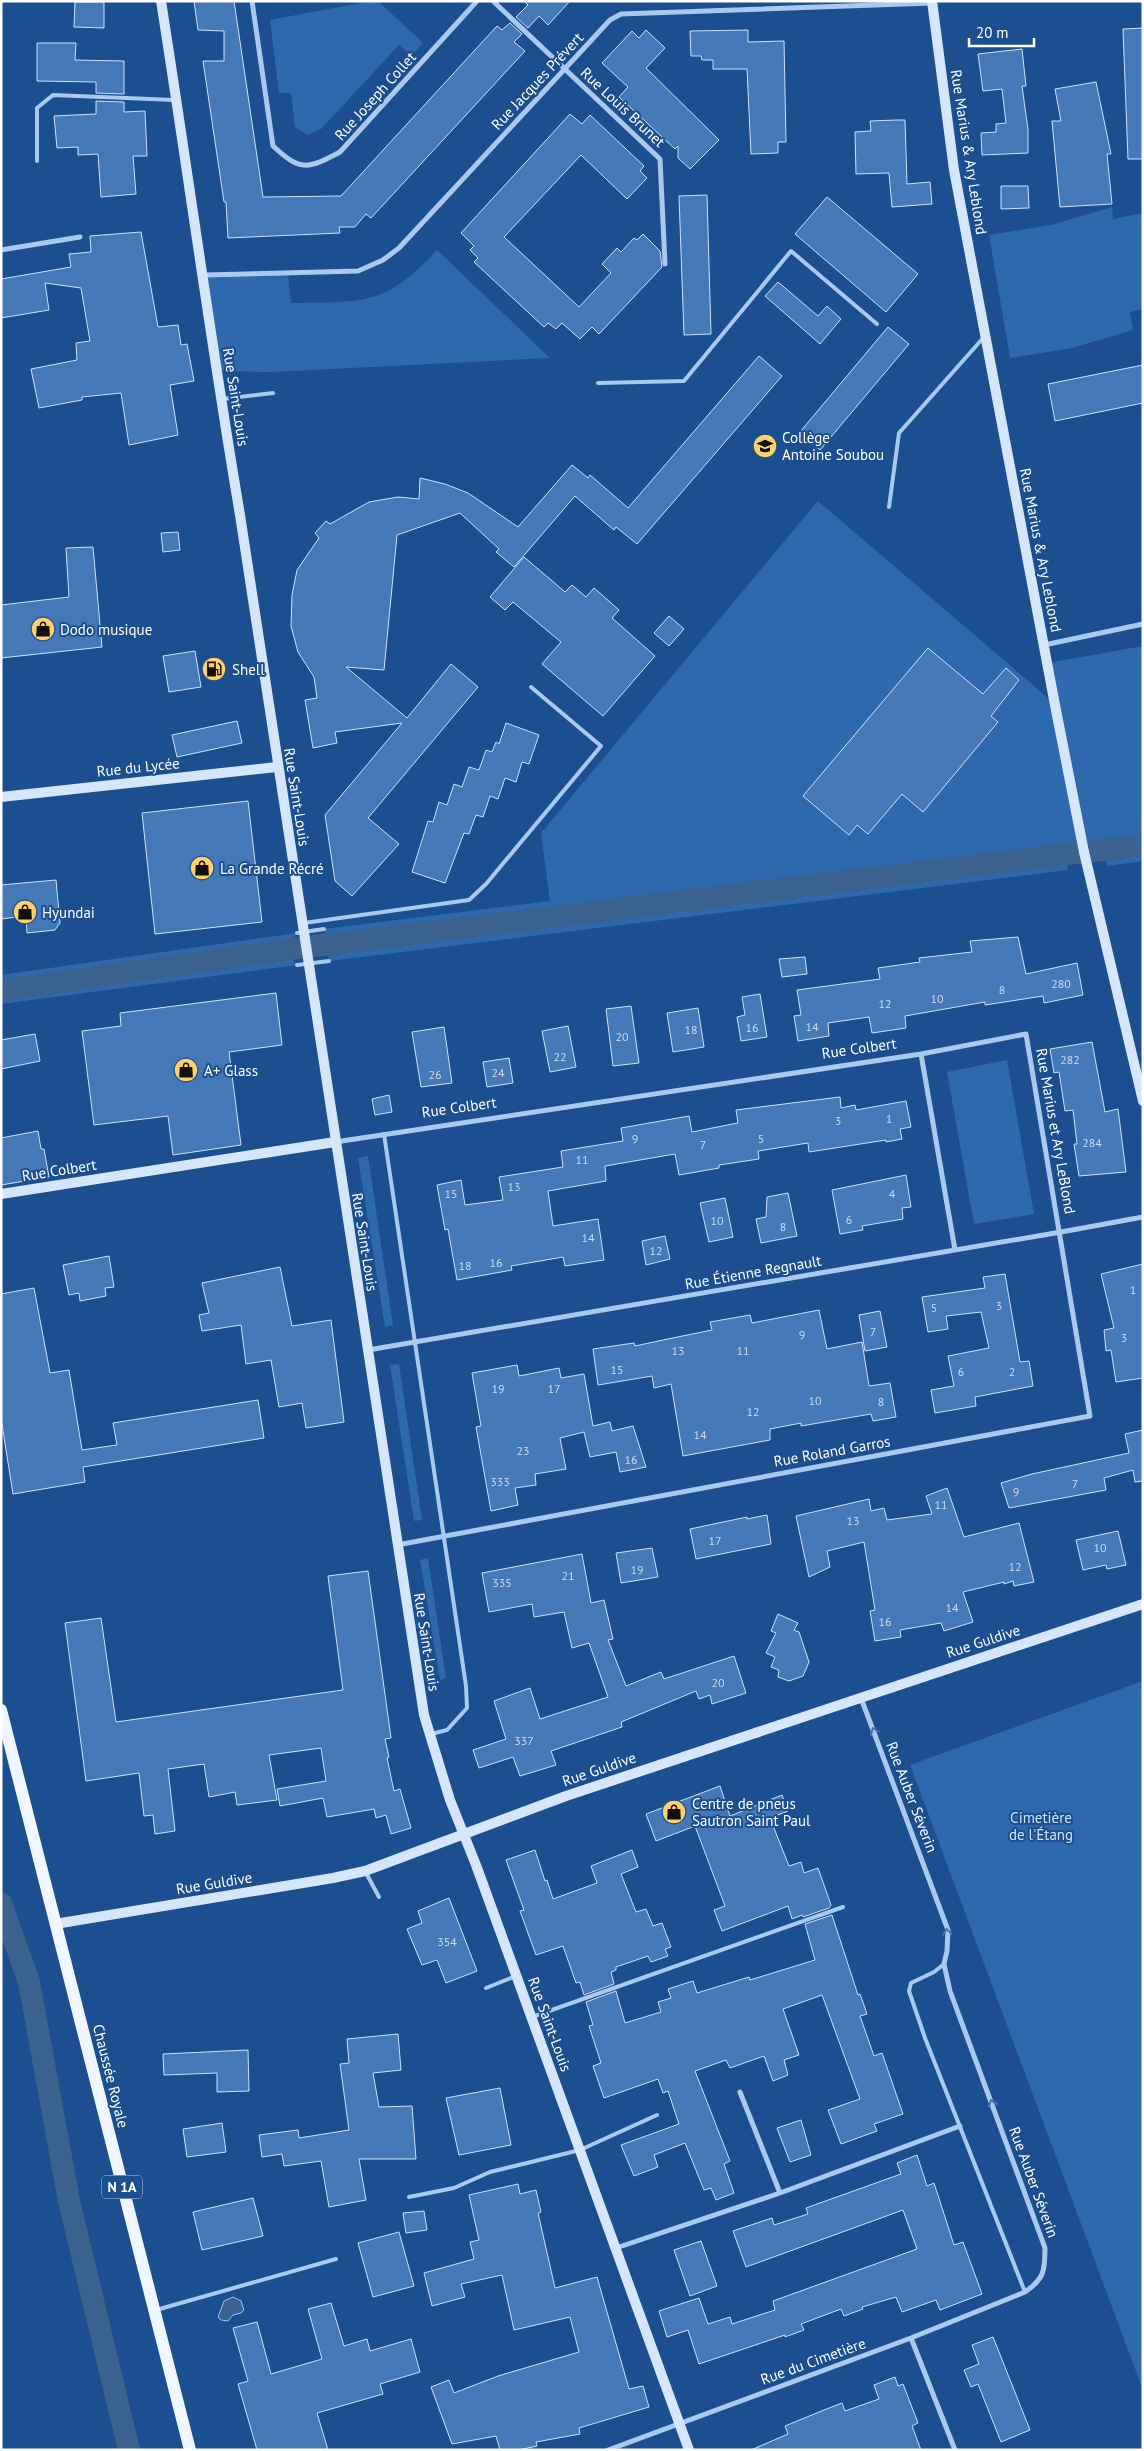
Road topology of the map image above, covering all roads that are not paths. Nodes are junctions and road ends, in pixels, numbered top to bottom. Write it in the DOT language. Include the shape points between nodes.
graph roads {
  1 [pos="161,1"];
  2 [pos="252,1"];
  3 [pos="477,1"];
  4 [pos="493,1"];
  5 [pos="932,2"];
  6 [pos="565,70"];
  7 [pos="176,100"];
  8 [pos="38,161"];
  9 [pos="80,237"];
  10 [pos="1,250"];
  11 [pos="665,264"];
  12 [pos="204,275"];
  13 [pos="877,324"];
  14 [pos="985,336"];
  15 [pos="598,383"];
  16 [pos="273,393"];
  17 [pos="220,399"];
  18 [pos="889,507"];
  19 [pos="1143,624"];
  20 [pos="1044,646"];
  21 [pos="531,687"];
  22 [pos="277,767"];
  23 [pos="1,797"];
  24 [pos="301,929"];
  25 [pos="324,929"];
  26 [pos="329,961"];
  27 [pos="308,964"];
  28 [pos="297,965"];
  29 [pos="1026,1034"];
  30 [pos="921,1054"];
  31 [pos="1143,1101"];
  32 [pos="384,1134"];
  33 [pos="334,1142"];
  34 [pos="1,1194"];
  35 [pos="1143,1216"];
  36 [pos="1061,1232"];
  37 [pos="956,1250"];
  38 [pos="415,1342"];
  39 [pos="367,1350"];
  40 [pos="444,1535"];
  41 [pos="397,1545"];
  42 [pos="1143,1604"];
  43 [pos="861,1697"];
  44 [pos="1,1710"];
  45 [pos="429,1734"];
  46 [pos="463,1832"];
  47 [pos="365,1871"];
  48 [pos="379,1897"];
  49 [pos="844,1907"];
  50 [pos="55,1924"];
  51 [pos="944,1964"];
  52 [pos="516,1976"];
  53 [pos="486,1988"];
  54 [pos="532,2017"];
  55 [pos="740,2092"];
  56 [pos="657,2115"];
  57 [pos="960,2126"];
  58 [pos="580,2150"];
  59 [pos="780,2193"];
  60 [pos="409,2197"];
  61 [pos="616,2248"];
  62 [pos="336,2259"];
  63 [pos="1025,2292"];
  64 [pos="154,2310"];
  65 [pos="911,2338"];
  66 [pos="678,2424"];
  67 [pos="190,2450"];
  68 [pos="608,2450"];
  69 [pos="689,2450"];
  70 [pos="956,2450"];
  1 -- 7 [label="street, Rue Saint-Louis"];
  2 -- 3 [label="street, Rue Joseph Collet" via="273,146 291,162 314,166 340,152"];
  4 -- 6 [label="street, Rue Louis Brunet"];
  5 -- 6 [label="street, Rue Jacques Prévert" via="621,14 610,20"];
  5 -- 14 [label="street, Rue Marius & Ary Leblond" via="954,170"];
  6 -- 11 [label="street, Rue Louis Brunet" via="660,159"];
  6 -- 12 [label="street, Rue Jacques Prévert" via="398,248 383,260 358,271"];
  7 -- 8 [label="lane" via="53,96 37,108"];
  7 -- 12 [label="street, Rue Saint-Louis"];
  9 -- 10 [label="street"];
  12 -- 17 [label="street, Rue Saint-Louis"];
  13 -- 15 [label="lane" via="791,251 684,381"];
  14 -- 18 [label="lane" via="900,433"];
  14 -- 20 [label="street, Rue Marius & Ary Leblond"];
  16 -- 17 [label="lane"];
  17 -- 22 [label="street, Rue Saint-Louis"];
  19 -- 20 [label="street"];
  20 -- 31 [label="street, Rue Marius & Ary Leblond" via="1084,852"];
  21 -- 24 [label="lane" via="600,746 486,884 469,900"];
  22 -- 23 [label="street, Rue du Lycée"];
  22 -- 24 [label="street, Rue Saint-Louis"];
  24 -- 25 [label="lane"];
  24 -- 27 [label="street, Rue Saint-Louis"];
  26 -- 27 [label="lane"];
  27 -- 28 [label="lane"];
  27 -- 33 [label="street, Rue Saint-Louis"];
  29 -- 30 [label="street, Rue Colbert"];
  29 -- 36 [label="street, Rue Marius et Ary LeBlond"];
  30 -- 32 [label="street, Rue Colbert"];
  30 -- 37 [label="street"];
  32 -- 33 [label="street, Rue Colbert"];
  32 -- 38 [label="lane"];
  33 -- 34 [label="street, Rue Colbert"];
  33 -- 39 [label="street, Rue Saint-Louis"];
  35 -- 36 [label="street, Rue Étienne Regnault"];
  36 -- 37 [label="street, Rue Étienne Regnault"];
  36 -- 40 [label="street, Rue Roland Garros" via="1090,1416"];
  37 -- 38 [label="street, Rue Étienne Regnault"];
  38 -- 39 [label="street, Rue Étienne Regnault"];
  38 -- 40 [label="lane"];
  39 -- 41 [label="street, Rue Saint-Louis"];
  40 -- 41 [label="street, Rue Roland Garros"];
  40 -- 45 [label="lane" via="467,1708 447,1730"];
  41 -- 45 [label="street, Rue Saint-Louis"];
  42 -- 43 [label="street, Rue Guldive"];
  43 -- 46 [label="street, Rue Guldive"];
  51 -- 43 [label="street, Rue Auber Séverin, one-way" via="948,1930"];
  44 -- 50 [label="main road, Chaussée Royale / N 1A"];
  45 -- 46 [label="street, Rue Saint-Louis"];
  46 -- 47 [label="street, Rue Guldive"];
  46 -- 52 [label="street, Rue Saint-Louis"];
  47 -- 48 [label="lane"];
  47 -- 50 [label="street, Rue Guldive"];
  49 -- 54 [label="lane"];
  50 -- 64 [label="main road, Chaussée Royale / N 1A"];
  51 -- 57 [label="lane" via="911,1983 909,1991"];
  63 -- 51 [label="street, Rue Auber Séverin, one-way" via="1039,2282 1045,2264 1045,2248 950,1991"];
  52 -- 53 [label="lane"];
  52 -- 54 [label="street, Rue Saint-Louis"];
  54 -- 58 [label="street, Rue Saint-Louis"];
  55 -- 59 [label="street"];
  56 -- 58 [label="lane"];
  57 -- 59 [label="street"];
  57 -- 63 [label="lane"];
  58 -- 60 [label="lane" via="490,2172 454,2188"];
  58 -- 61 [label="street, Rue Saint-Louis"];
  59 -- 61 [label="street"];
  61 -- 66 [label="street, Rue Saint-Louis"];
  62 -- 64 [label="lane"];
  63 -- 65 [label="street, Rue du Cimetière"];
  64 -- 67 [label="main road, Chaussée Royale / N 1A"];
  65 -- 66 [label="street, Rue du Cimetière"];
  65 -- 70 [label="street"];
  66 -- 68 [label="street, Rue du Cimetière"];
  66 -- 69 [label="street, Rue Saint-Louis"];
}
